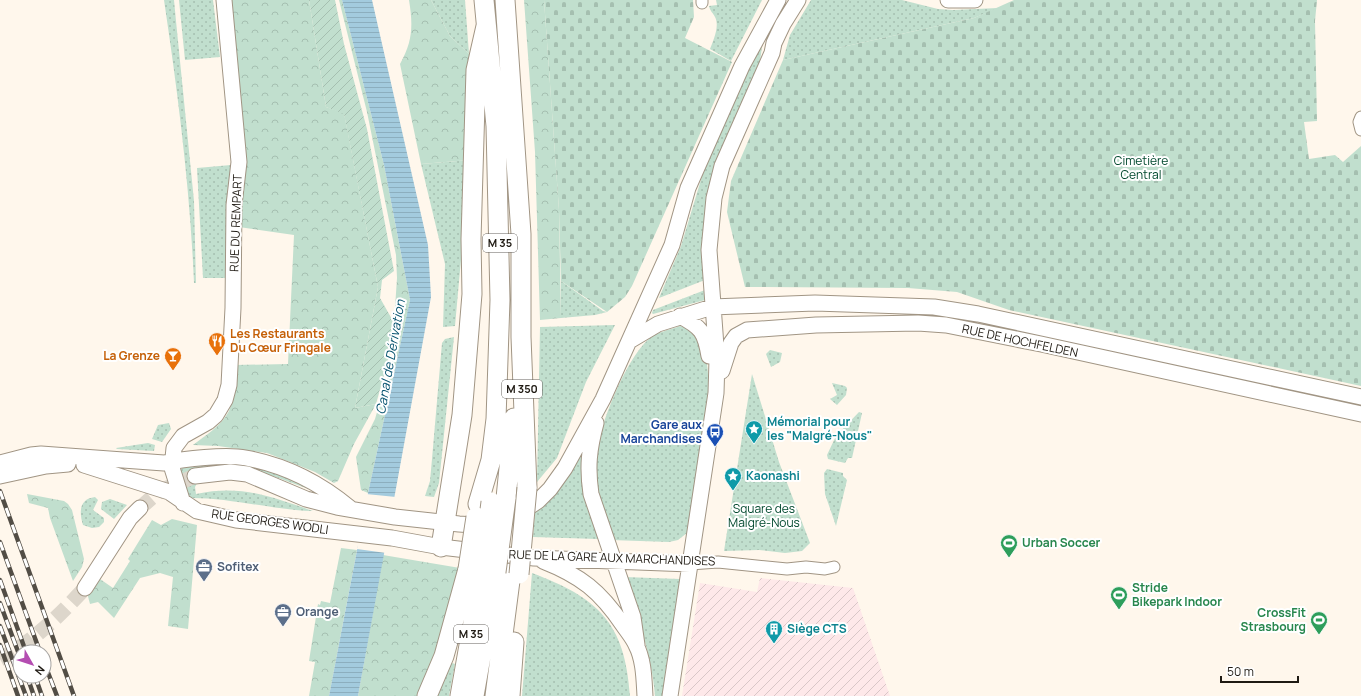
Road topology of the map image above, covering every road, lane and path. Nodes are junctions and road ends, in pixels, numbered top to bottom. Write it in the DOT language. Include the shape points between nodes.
graph roads {
  1 [pos="224,0"];
  2 [pos="484,0"];
  3 [pos="505,0"];
  4 [pos="778,0"];
  5 [pos="798,0"];
  6 [pos="948,0"];
  7 [pos="975,0"];
  8 [pos="486,26"];
  9 [pos="1361,117"];
  10 [pos="1361,130"];
  11 [pos="712,307"];
  12 [pos="680,316"];
  13 [pos="521,337"];
  14 [pos="631,340"];
  15 [pos="716,393"];
  16 [pos="1361,397"];
  17 [pos="603,399"];
  18 [pos="1361,414"];
  19 [pos="0,463"];
  20 [pos="176,463"];
  21 [pos="84,465"];
  22 [pos="0,476"];
  23 [pos="195,476"];
  24 [pos="504,497"];
  25 [pos="183,503"];
  26 [pos="140,508"];
  27 [pos="357,511"];
  28 [pos="446,522"];
  29 [pos="392,538"];
  30 [pos="441,547"];
  31 [pos="534,558"];
  32 [pos="613,560"];
  33 [pos="690,564"];
  34 [pos="834,567"];
  35 [pos="496,572"];
  36 [pos="85,588"];
  37 [pos="637,645"];
  38 [pos="427,696"];
  39 [pos="460,696"];
  40 [pos="474,696"];
  41 [pos="495,696"];
  42 [pos="510,696"];
  43 [pos="645,696"];
  44 [pos="670,696"];
  1 -- 20 [label="main road, RUE DU REMPART" via="239,162 234,205 230,384 226,400 216,415 193,431"];
  2 -- 8 [label="highway, M 35"];
  3 -- 13 [label="highway, M 35" via="521,234"];
  4 -- 14 [label="main road" via="742,66 688,188 672,246"];
  5 -- 11 [label="main road" via="774,43 718,178 709,250"];
  6 -- 7 [label="main road"];
  8 -- 24 [label="highway, M 35" via="496,126 500,300 496,419 491,460"];
  8 -- 28 [label="highway" via="476,70 472,294 462,415"];
  9 -- 10 [label="street"];
  11 -- 12 [label="main road, RUE DE HOCHFELDEN"];
  11 -- 15 [label="main road" via="717,360"];
  11 -- 16 [label="main road, RUE DE HOCHFELDEN" via="815,303 956,310"];
  12 -- 14 [label="main road, RUE DE HOCHFELDEN" via="658,324"];
  12 -- 15 [label="main road" via="695,324 706,338"];
  13 -- 24 [label="highway, M 35"];
  13 -- 24 [label="highway, M 350" via="525,441"];
  14 -- 17 [label="main road"];
  15 -- 18 [label="main road, RUE DE HOCHFELDEN" via="728,347 736,336 747,330 816,325 918,323 1041,344"];
  15 -- 33 [label="main road"];
  17 -- 28 [label="main road, RUE GEORGES WODLI" via="565,468 538,501 523,511 497,521 474,524"];
  17 -- 32 [label="main road" via="588,454 588,473 590,494"];
  19 -- 20 [label="main road" via="41,454"];
  20 -- 21 [label="main road" via="164,470"];
  20 -- 25 [label="main road"];
  20 -- 27 [label="main road" via="220,457 245,458 269,464 314,482"];
  21 -- 22 [label="main road" via="50,465"];
  21 -- 25 [label="main road, RUE GEORGES WODLI" via="169,492"];
  23 -- 27 [label="main road, RUE GEORGES WODLI" via="230,472 247,474 306,499"];
  24 -- 35 [label="highway, M 35, bridge"];
  24 -- 35 [label="highway, M 350"];
  25 -- 29 [label="main road, RUE GEORGES WODLI" via="197,511 236,520"];
  26 -- 36 [label="main road" via="130,518"];
  27 -- 28 [label="main road, RUE GEORGES WODLI"];
  28 -- 30 [label="highway"];
  29 -- 30 [label="main road, RUE DE LA GARE AUX MARCHANDISES"];
  30 -- 31 [label="main road, RUE DE LA GARE AUX MARCHANDISES"];
  31 -- 32 [label="main road, RUE DE LA GARE AUX MARCHANDISES"];
  31 -- 37 [label="main road" via="560,568 594,589"];
  32 -- 33 [label="main road, RUE DE LA GARE AUX MARCHANDISES"];
  32 -- 37 [label="main road" via="633,617"];
  33 -- 34 [label="street, RUE DE LA GARE AUX MARCHANDISES" via="718,562 787,569"];
  33 -- 44 [label="main road"];
  35 -- 38 [label="highway, M 350" via="444,656"];
  35 -- 39 [label="highway, M 35"];
  35 -- 40 [label="highway, M 35"];
  35 -- 41 [label="highway, M 350"];
  35 -- 42 [label="highway"];
  37 -- 43 [label="main road"];
}
